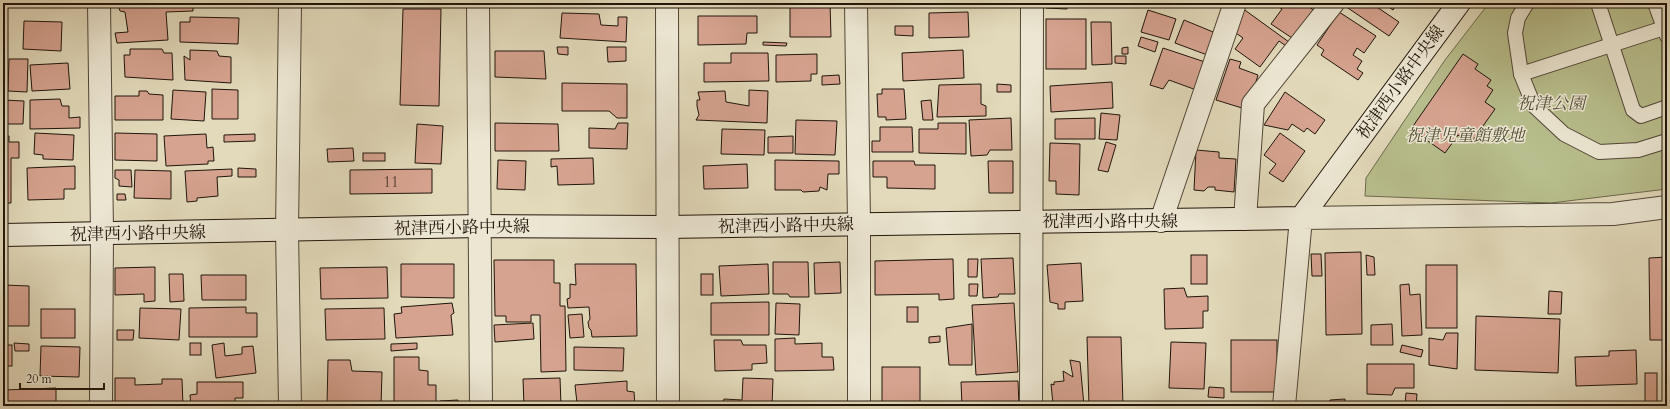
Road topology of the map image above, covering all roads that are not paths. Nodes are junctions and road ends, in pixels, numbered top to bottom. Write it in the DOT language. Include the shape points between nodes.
graph roads {
  1 [pos="99,3"];
  2 [pos="290,3"];
  3 [pos="478,3"];
  4 [pos="667,3"];
  5 [pos="856,3"];
  6 [pos="1032,3"];
  7 [pos="1235,3"];
  8 [pos="1333,3"];
  9 [pos="1459,3"];
  10 [pos="1527,3"];
  11 [pos="1598,3"];
  12 [pos="1655,3"];
  13 [pos="1666,30"];
  14 [pos="1611,44"];
  15 [pos="1521,74"];
  16 [pos="1667,107"];
  17 [pos="1667,141"];
  18 [pos="1667,207"];
  19 [pos="1301,218"];
  20 [pos="1245,219"];
  21 [pos="1161,220"];
  22 [pos="1031,221"];
  23 [pos="859,224"];
  24 [pos="480,226"];
  25 [pos="666,227"];
  26 [pos="287,230"];
  27 [pos="102,233"];
  28 [pos="3,235"];
  29 [pos="101,406"];
  30 [pos="290,406"];
  31 [pos="481,406"];
  32 [pos="668,406"];
  33 [pos="859,406"];
  34 [pos="1031,406"];
  35 [pos="1284,406"];
  1 -- 27 [label="street"];
  2 -- 26 [label="street"];
  3 -- 24 [label="street"];
  4 -- 25 [label="street"];
  5 -- 23 [label="street"];
  6 -- 22 [label="street"];
  7 -- 21 [label="street"];
  8 -- 20 [label="street" via="1253,104"];
  9 -- 19 [label="street, 祝津西小路中央線"];
  10 -- 15 [label="lane" via="1518,18 1515,33"];
  11 -- 14 [label="lane"];
  12 -- 13 [label="lane"];
  13 -- 14 [label="lane"];
  14 -- 15 [label="lane"];
  14 -- 16 [label="lane" via="1633,110 1641,116"];
  15 -- 17 [label="lane" via="1534,106 1564,134 1599,152 1638,150"];
  18 -- 19 [label="street" via="1613,214"];
  19 -- 20 [label="street, 祝津西小路中央線"];
  19 -- 35 [label="street"];
  20 -- 21 [label="street, 祝津西小路中央線"];
  21 -- 22 [label="street, 祝津西小路中央線"];
  22 -- 23 [label="street, 祝津西小路中央線"];
  22 -- 34 [label="street"];
  23 -- 25 [label="street, 祝津西小路中央線"];
  23 -- 33 [label="street"];
  24 -- 25 [label="street, 祝津西小路中央線"];
  24 -- 26 [label="street, 祝津西小路中央線"];
  24 -- 31 [label="street"];
  25 -- 32 [label="street"];
  26 -- 27 [label="street, 祝津西小路中央線"];
  26 -- 30 [label="street"];
  27 -- 28 [label="street, 祝津西小路中央線"];
  27 -- 29 [label="street"];
}
